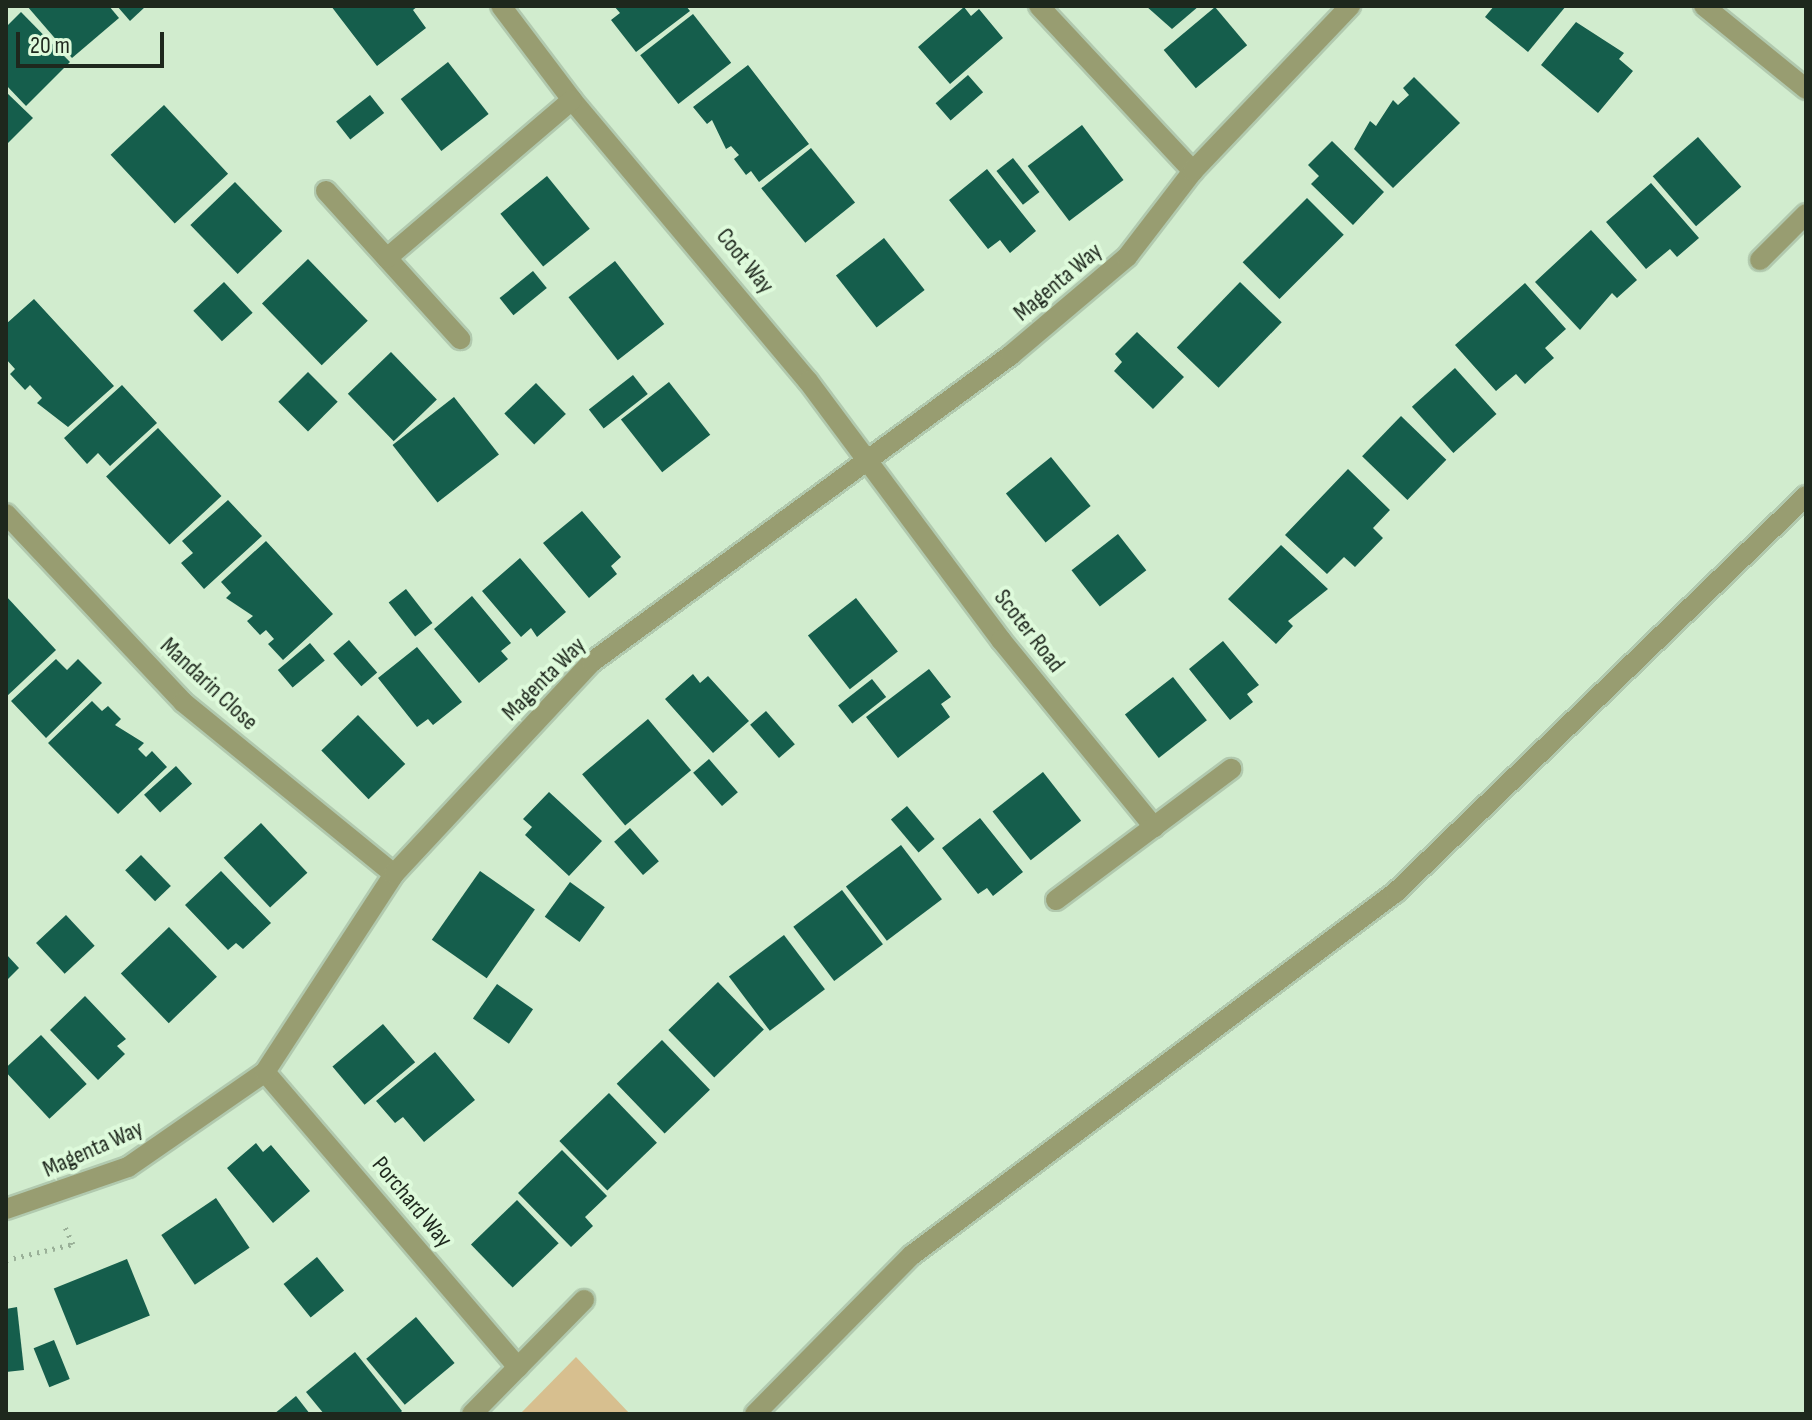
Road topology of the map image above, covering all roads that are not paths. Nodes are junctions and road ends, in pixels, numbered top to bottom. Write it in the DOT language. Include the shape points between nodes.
graph roads {
  1 [pos="501,6"];
  2 [pos="1039,6"];
  3 [pos="1350,6"];
  4 [pos="1704,6"];
  5 [pos="1806,89"];
  6 [pos="572,100"];
  7 [pos="1193,171"];
  8 [pos="326,191"];
  9 [pos="1806,214"];
  10 [pos="387,258"];
  11 [pos="1760,260"];
  12 [pos="460,339"];
  13 [pos="871,461"];
  14 [pos="1806,496"];
  15 [pos="6,514"];
  16 [pos="1231,769"];
  17 [pos="1154,827"];
  18 [pos="394,874"];
  19 [pos="1056,900"];
  20 [pos="265,1072"];
  21 [pos="6,1209"];
  22 [pos="584,1300"];
  23 [pos="518,1367"];
  24 [pos="472,1414"];
  25 [pos="755,1414"];
  1 -- 6 [label="street, Coot Way"];
  2 -- 7 [label="street"];
  3 -- 7 [label="street, Magenta Way"];
  4 -- 5 [label="street"];
  6 -- 10 [label="street"];
  6 -- 13 [label="street, Coot Way" via="694,239"];
  7 -- 13 [label="street, Magenta Way" via="1127,257"];
  8 -- 10 [label="street"];
  9 -- 11 [label="street"];
  10 -- 12 [label="street"];
  13 -- 17 [label="street, Scoter Road" via="1001,640"];
  13 -- 18 [label="street, Magenta Way" via="592,662"];
  14 -- 25 [label="street" via="1396,892 912,1255"];
  15 -- 18 [label="street, Mandarin Close" via="183,702"];
  16 -- 17 [label="street"];
  17 -- 19 [label="street"];
  18 -- 20 [label="street, Magenta Way"];
  20 -- 21 [label="street, Magenta Way" via="128,1167"];
  20 -- 23 [label="street, Porchard Way"];
  22 -- 23 [label="street"];
  23 -- 24 [label="street"];
}
